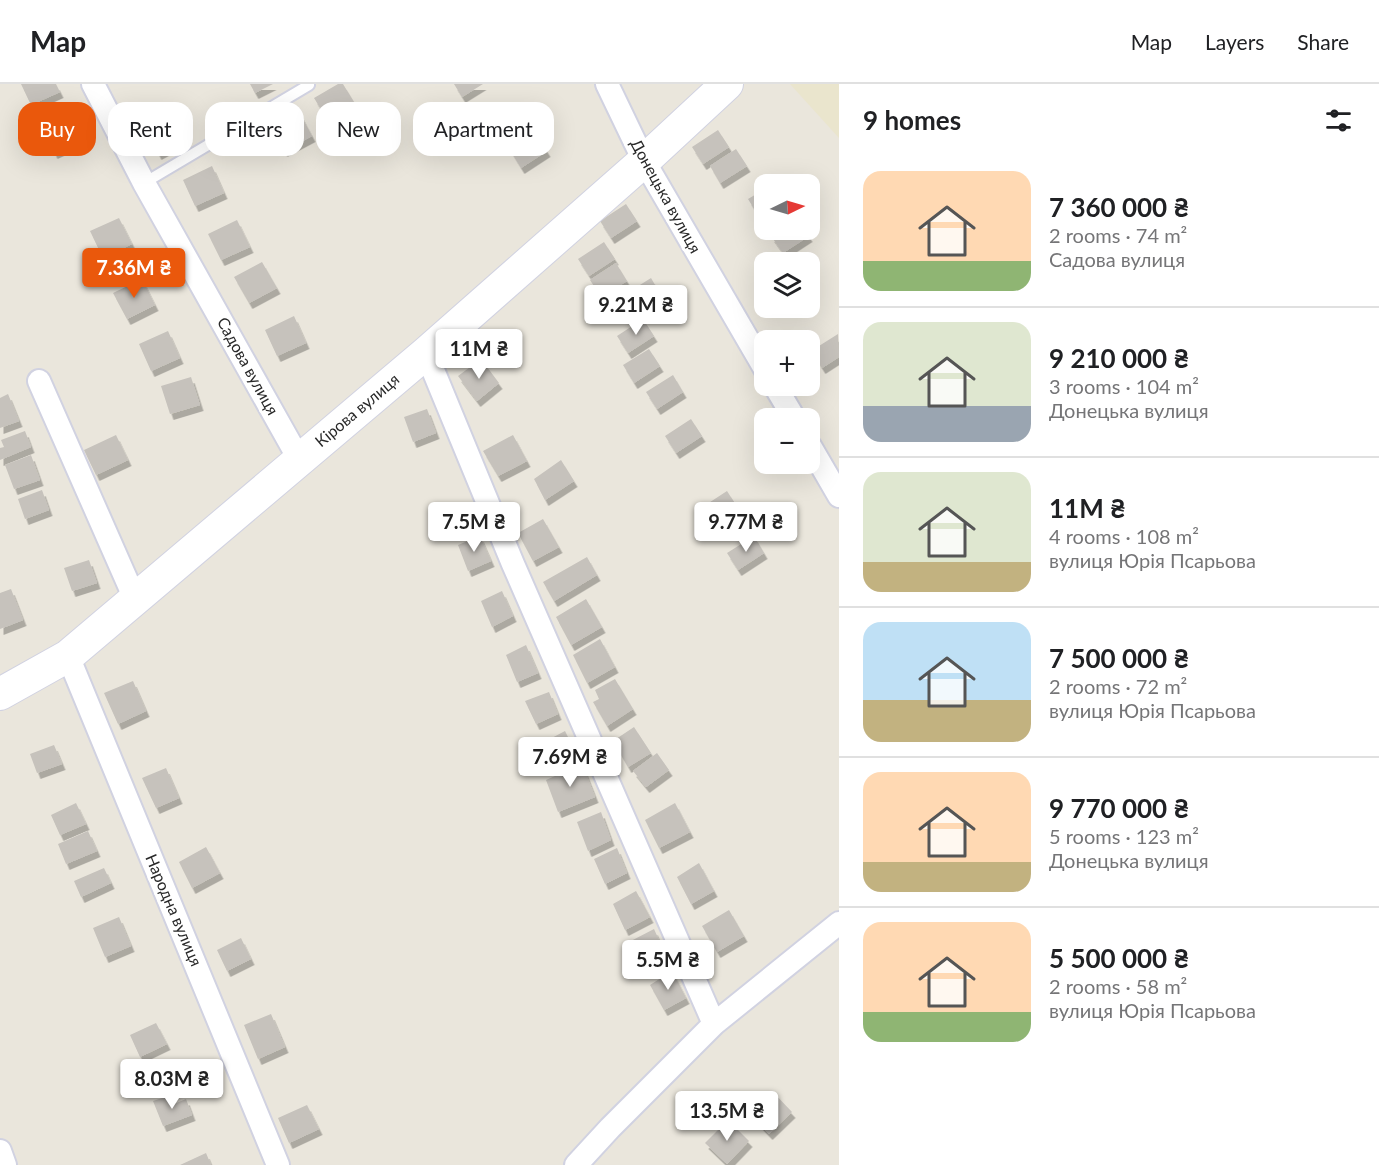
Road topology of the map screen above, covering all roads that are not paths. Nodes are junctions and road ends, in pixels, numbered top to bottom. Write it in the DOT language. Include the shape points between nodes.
graph roads {
  1 [pos="93,84"];
  2 [pos="607,84"];
  3 [pos="727,84"];
  4 [pos="309,85"];
  5 [pos="644,161"];
  6 [pos="144,183"];
  7 [pos="754,350"];
  8 [pos="426,353"];
  9 [pos="39,381"];
  10 [pos="300,459"];
  11 [pos="820,463"];
  12 [pos="839,496"];
  13 [pos="135,599"];
  14 [pos="68,656"];
  15 [pos="0,694"];
  16 [pos="839,923"];
  17 [pos="714,1024"];
  18 [pos="0,1151"];
  19 [pos="5,1165"];
  20 [pos="278,1165"];
  21 [pos="576,1165"];
  1 -- 6 [label="street, Садова вулиця"];
  2 -- 5 [label="street, Донецька вулиця"];
  3 -- 5 [label="street, Кірова вулиця"];
  4 -- 6 [label="lane"];
  5 -- 7 [label="street, Донецька вулиця"];
  5 -- 8 [label="street, Кірова вулиця"];
  6 -- 10 [label="street, Садова вулиця"];
  8 -- 10 [label="street, Кірова вулиця"];
  8 -- 17 [label="street" via="518,575"];
  9 -- 13 [label="street"];
  10 -- 13 [label="street, Кірова вулиця"];
  11 -- 12 [label="street"];
  13 -- 14 [label="street, Кірова вулиця"];
  14 -- 15 [label="street, Кірова вулиця"];
  14 -- 20 [label="street"];
  16 -- 17 [label="street"];
  17 -- 21 [label="street"];
  18 -- 19 [label="street"];
}
